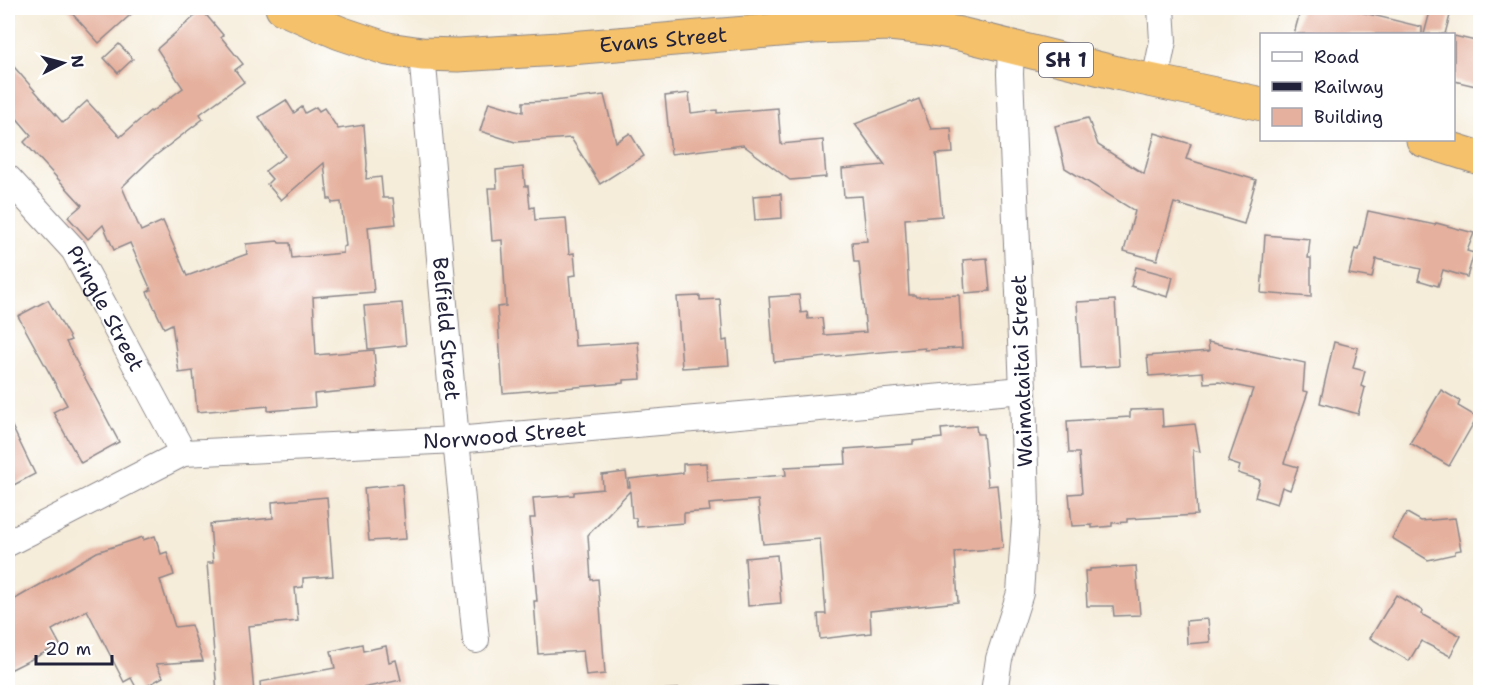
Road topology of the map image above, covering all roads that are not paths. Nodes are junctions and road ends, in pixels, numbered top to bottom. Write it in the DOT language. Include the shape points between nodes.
graph roads {
  1 [pos="282,8"];
  2 [pos="1161,8"];
  3 [pos="1011,46"];
  4 [pos="422,54"];
  5 [pos="1155,81"];
  6 [pos="1260,104"];
  7 [pos="1426,141"];
  8 [pos="1480,158"];
  9 [pos="8,178"];
  10 [pos="1023,390"];
  11 [pos="456,440"];
  12 [pos="183,453"];
  13 [pos="8,543"];
  14 [pos="476,640"];
  15 [pos="994,693"];
  1 -- 4 [label="highway, Evans Street / SH 1" via="365,42"];
  2 -- 5 [label="street" via="1163,41"];
  3 -- 4 [label="highway, Evans Street / SH 1" via="890,24 506,54"];
  3 -- 5 [label="highway, Evans Street / SH 1"];
  3 -- 10 [label="street, Waimataitai Street"];
  4 -- 11 [label="street, Belfield Street"];
  5 -- 6 [label="highway, Evans Street / SH 1"];
  7 -- 8 [label="highway"];
  9 -- 12 [label="street, Pringle Street" via="74,250"];
  10 -- 11 [label="street, Norwood Street"];
  10 -- 15 [label="street, Waimataitai Street" via="1026,507 1020,593 999,659"];
  11 -- 12 [label="street, Norwood Street"];
  11 -- 14 [label="street, Belfield Street"];
  12 -- 13 [label="street, Norwood Street"];
}
